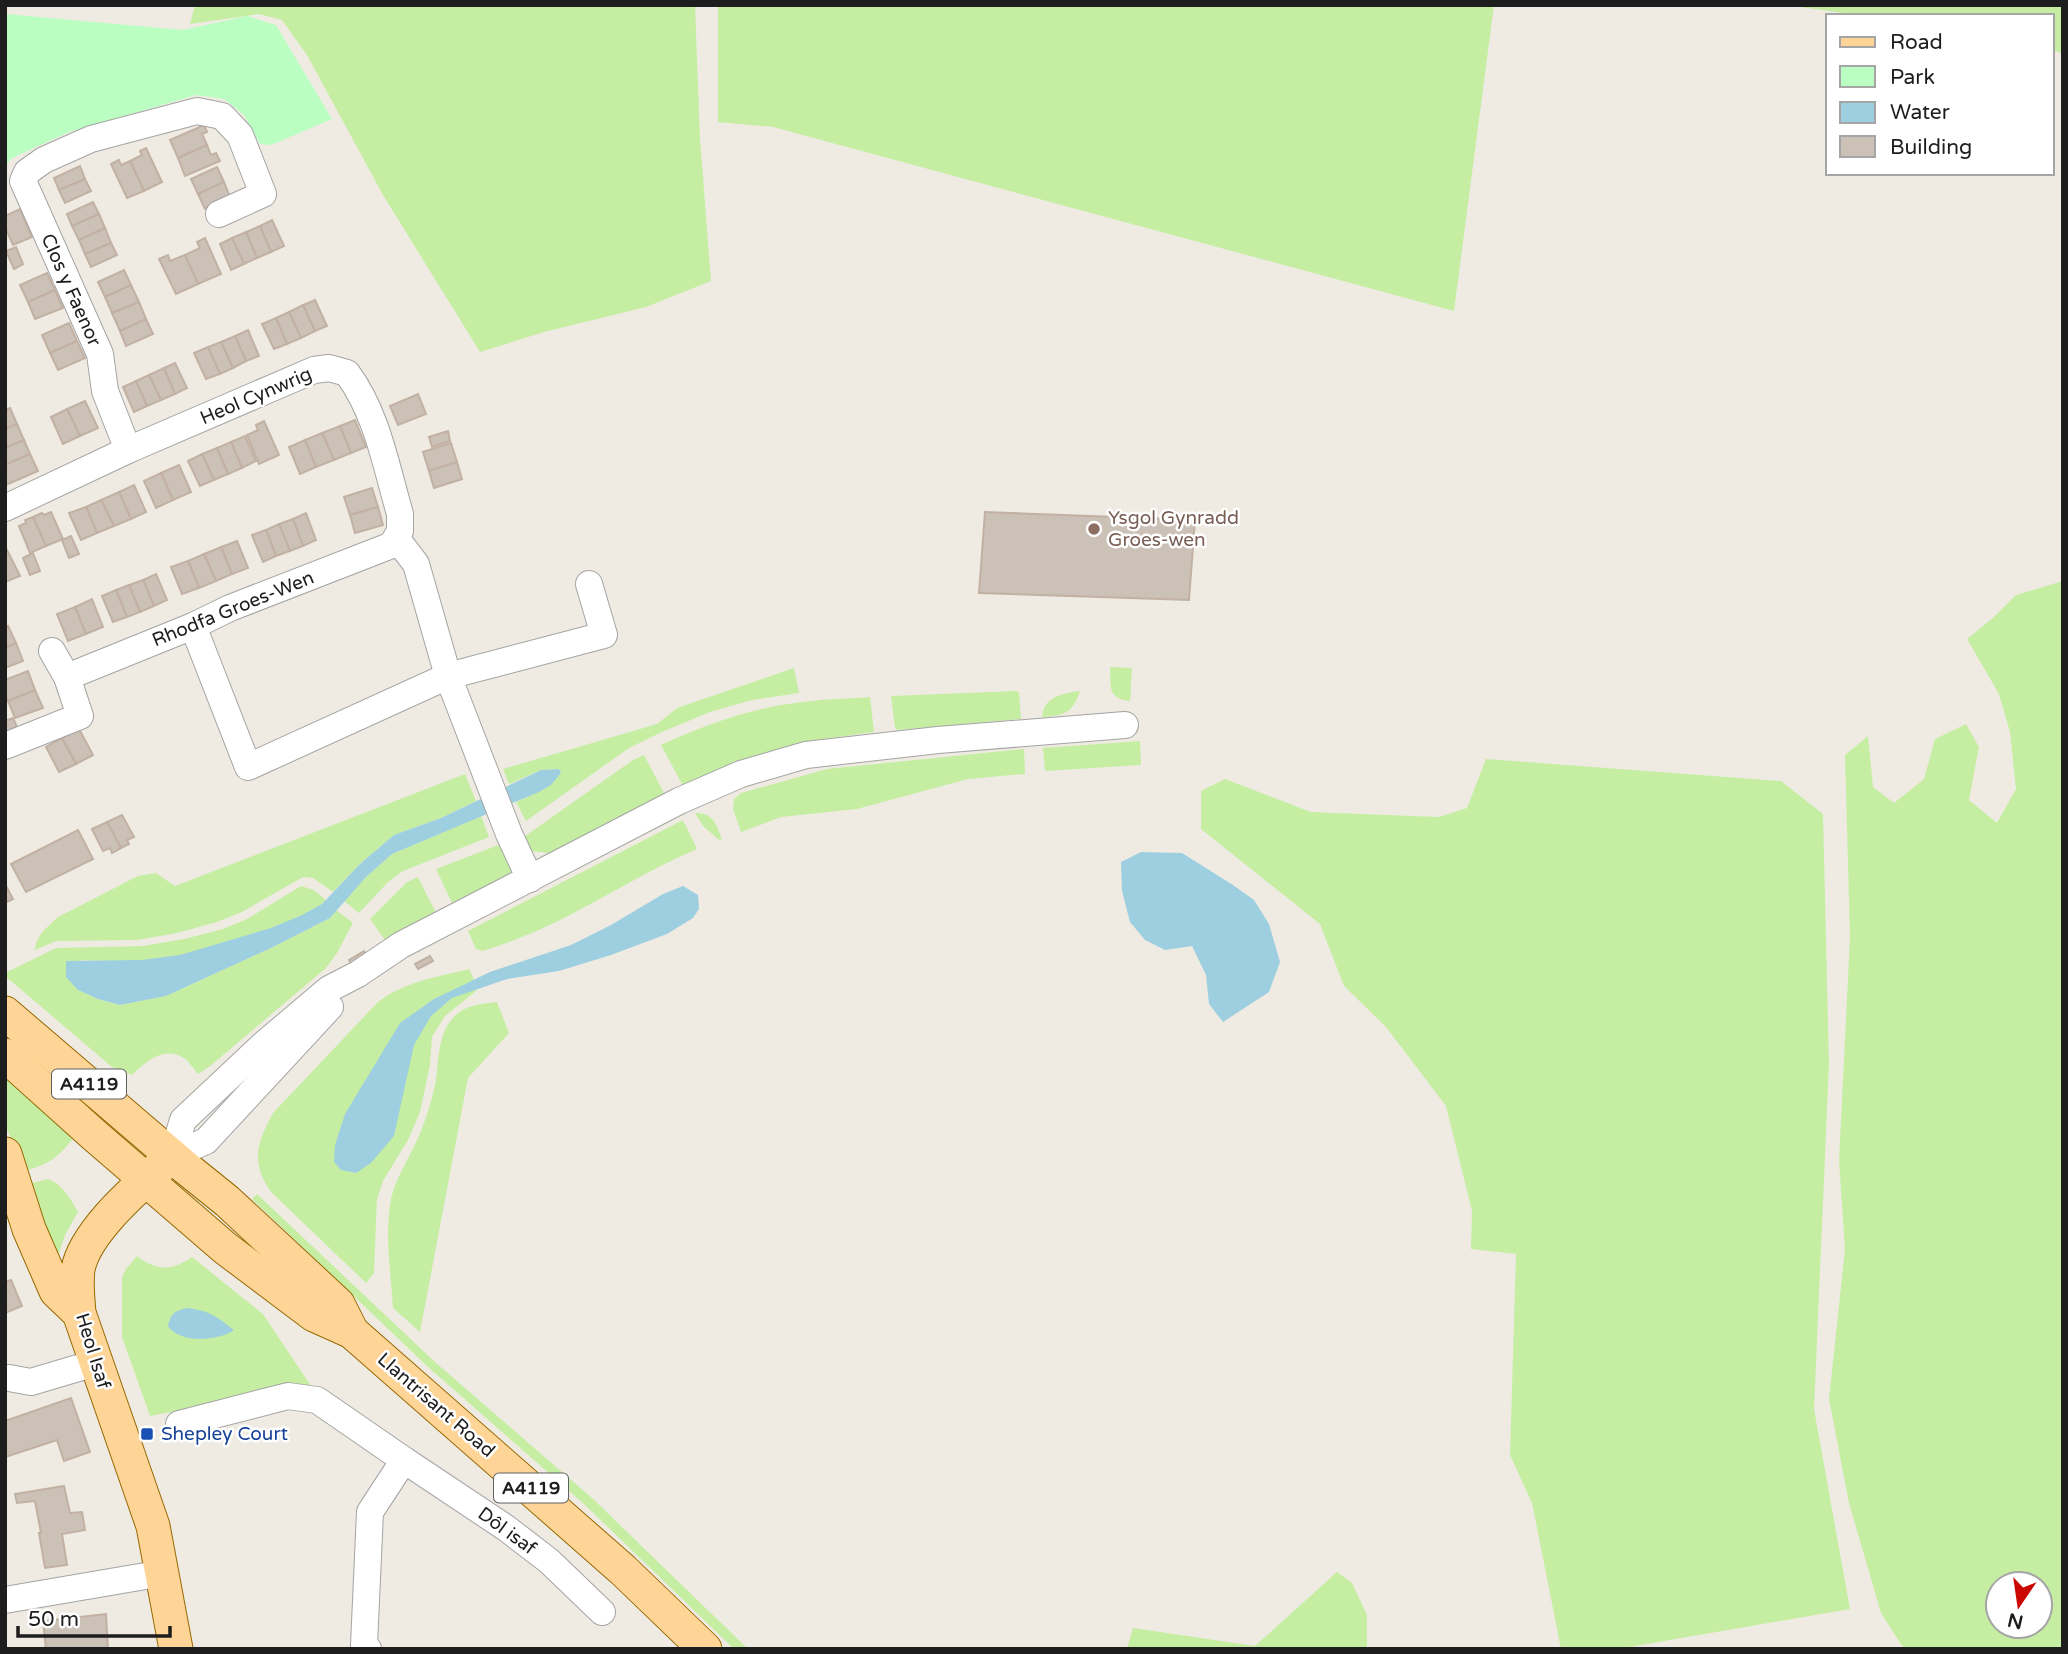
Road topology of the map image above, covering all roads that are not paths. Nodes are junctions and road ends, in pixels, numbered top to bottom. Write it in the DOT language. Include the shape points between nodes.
graph roads {
  1 [pos="18,181"];
  2 [pos="219,214"];
  3 [pos="128,450"];
  4 [pos="5,508"];
  5 [pos="397,539"];
  6 [pos="590,584"];
  7 [pos="193,626"];
  8 [pos="52,652"];
  9 [pos="448,676"];
  10 [pos="67,677"];
  11 [pos="1125,725"];
  12 [pos="5,746"];
  13 [pos="530,879"];
  14 [pos="5,1013"];
  15 [pos="5,1055"];
  16 [pos="5,1154"];
  17 [pos="172,1156"];
  18 [pos="146,1180"];
  19 [pos="79,1313"];
  20 [pos="352,1332"];
  21 [pos="95,1363"];
  22 [pos="9,1378"];
  23 [pos="179,1424"];
  24 [pos="404,1461"];
  25 [pos="163,1573"];
  26 [pos="5,1600"];
  27 [pos="603,1612"];
  28 [pos="176,1649"];
  29 [pos="368,1649"];
  30 [pos="705,1649"];
  1 -- 2 [label="street" via="44,160 90,139 197,111 222,116 240,135 263,194"];
  1 -- 3 [label="street, Clos y Faenor" via="100,354 105,391"];
  3 -- 4 [label="street, Heol Cynwrig"];
  3 -- 5 [label="street, Heol Cynwrig" via="314,370 347,373 373,422 400,514"];
  5 -- 7 [label="street, Rhodfa Groes-Wen" via="392,545"];
  5 -- 9 [label="street" via="416,564"];
  6 -- 9 [label="street" via="604,635"];
  7 -- 9 [label="street" via="248,767"];
  7 -- 10 [label="street, Rhodfa Groes-Wen"];
  8 -- 10 [label="street"];
  9 -- 13 [label="street"];
  10 -- 12 [label="street" via="80,716"];
  11 -- 13 [label="street" via="806,755 741,774 679,801"];
  13 -- 17 [label="street" via="401,945 358,974 206,1141"];
  14 -- 17 [label="main road, Llantrisant Road / A4119"];
  15 -- 18 [label="main road, Llantrisant Road / A4119"];
  16 -- 19 [label="main road" via="29,1229 56,1290"];
  17 -- 18 [label="main road, Heol Isaf"];
  17 -- 20 [label="main road, Llantrisant Road / A4119" via="338,1304"];
  18 -- 19 [label="main road, Heol Isaf" via="86,1249 78,1269"];
  18 -- 20 [label="main road, Llantrisant Road / A4119" via="225,1248 314,1315"];
  19 -- 21 [label="main road, Heol Isaf"];
  20 -- 30 [label="main road, Llantrisant Road / A4119" via="623,1570"];
  21 -- 22 [label="street" via="31,1382"];
  21 -- 25 [label="main road, Heol Isaf" via="150,1516"];
  23 -- 24 [label="street, Dôl isaf" via="288,1396 317,1399"];
  24 -- 27 [label="street, Dôl isaf" via="506,1528"];
  24 -- 29 [label="street" via="370,1512"];
  25 -- 26 [label="street"];
  25 -- 28 [label="main road, Heol Isaf"];
}
